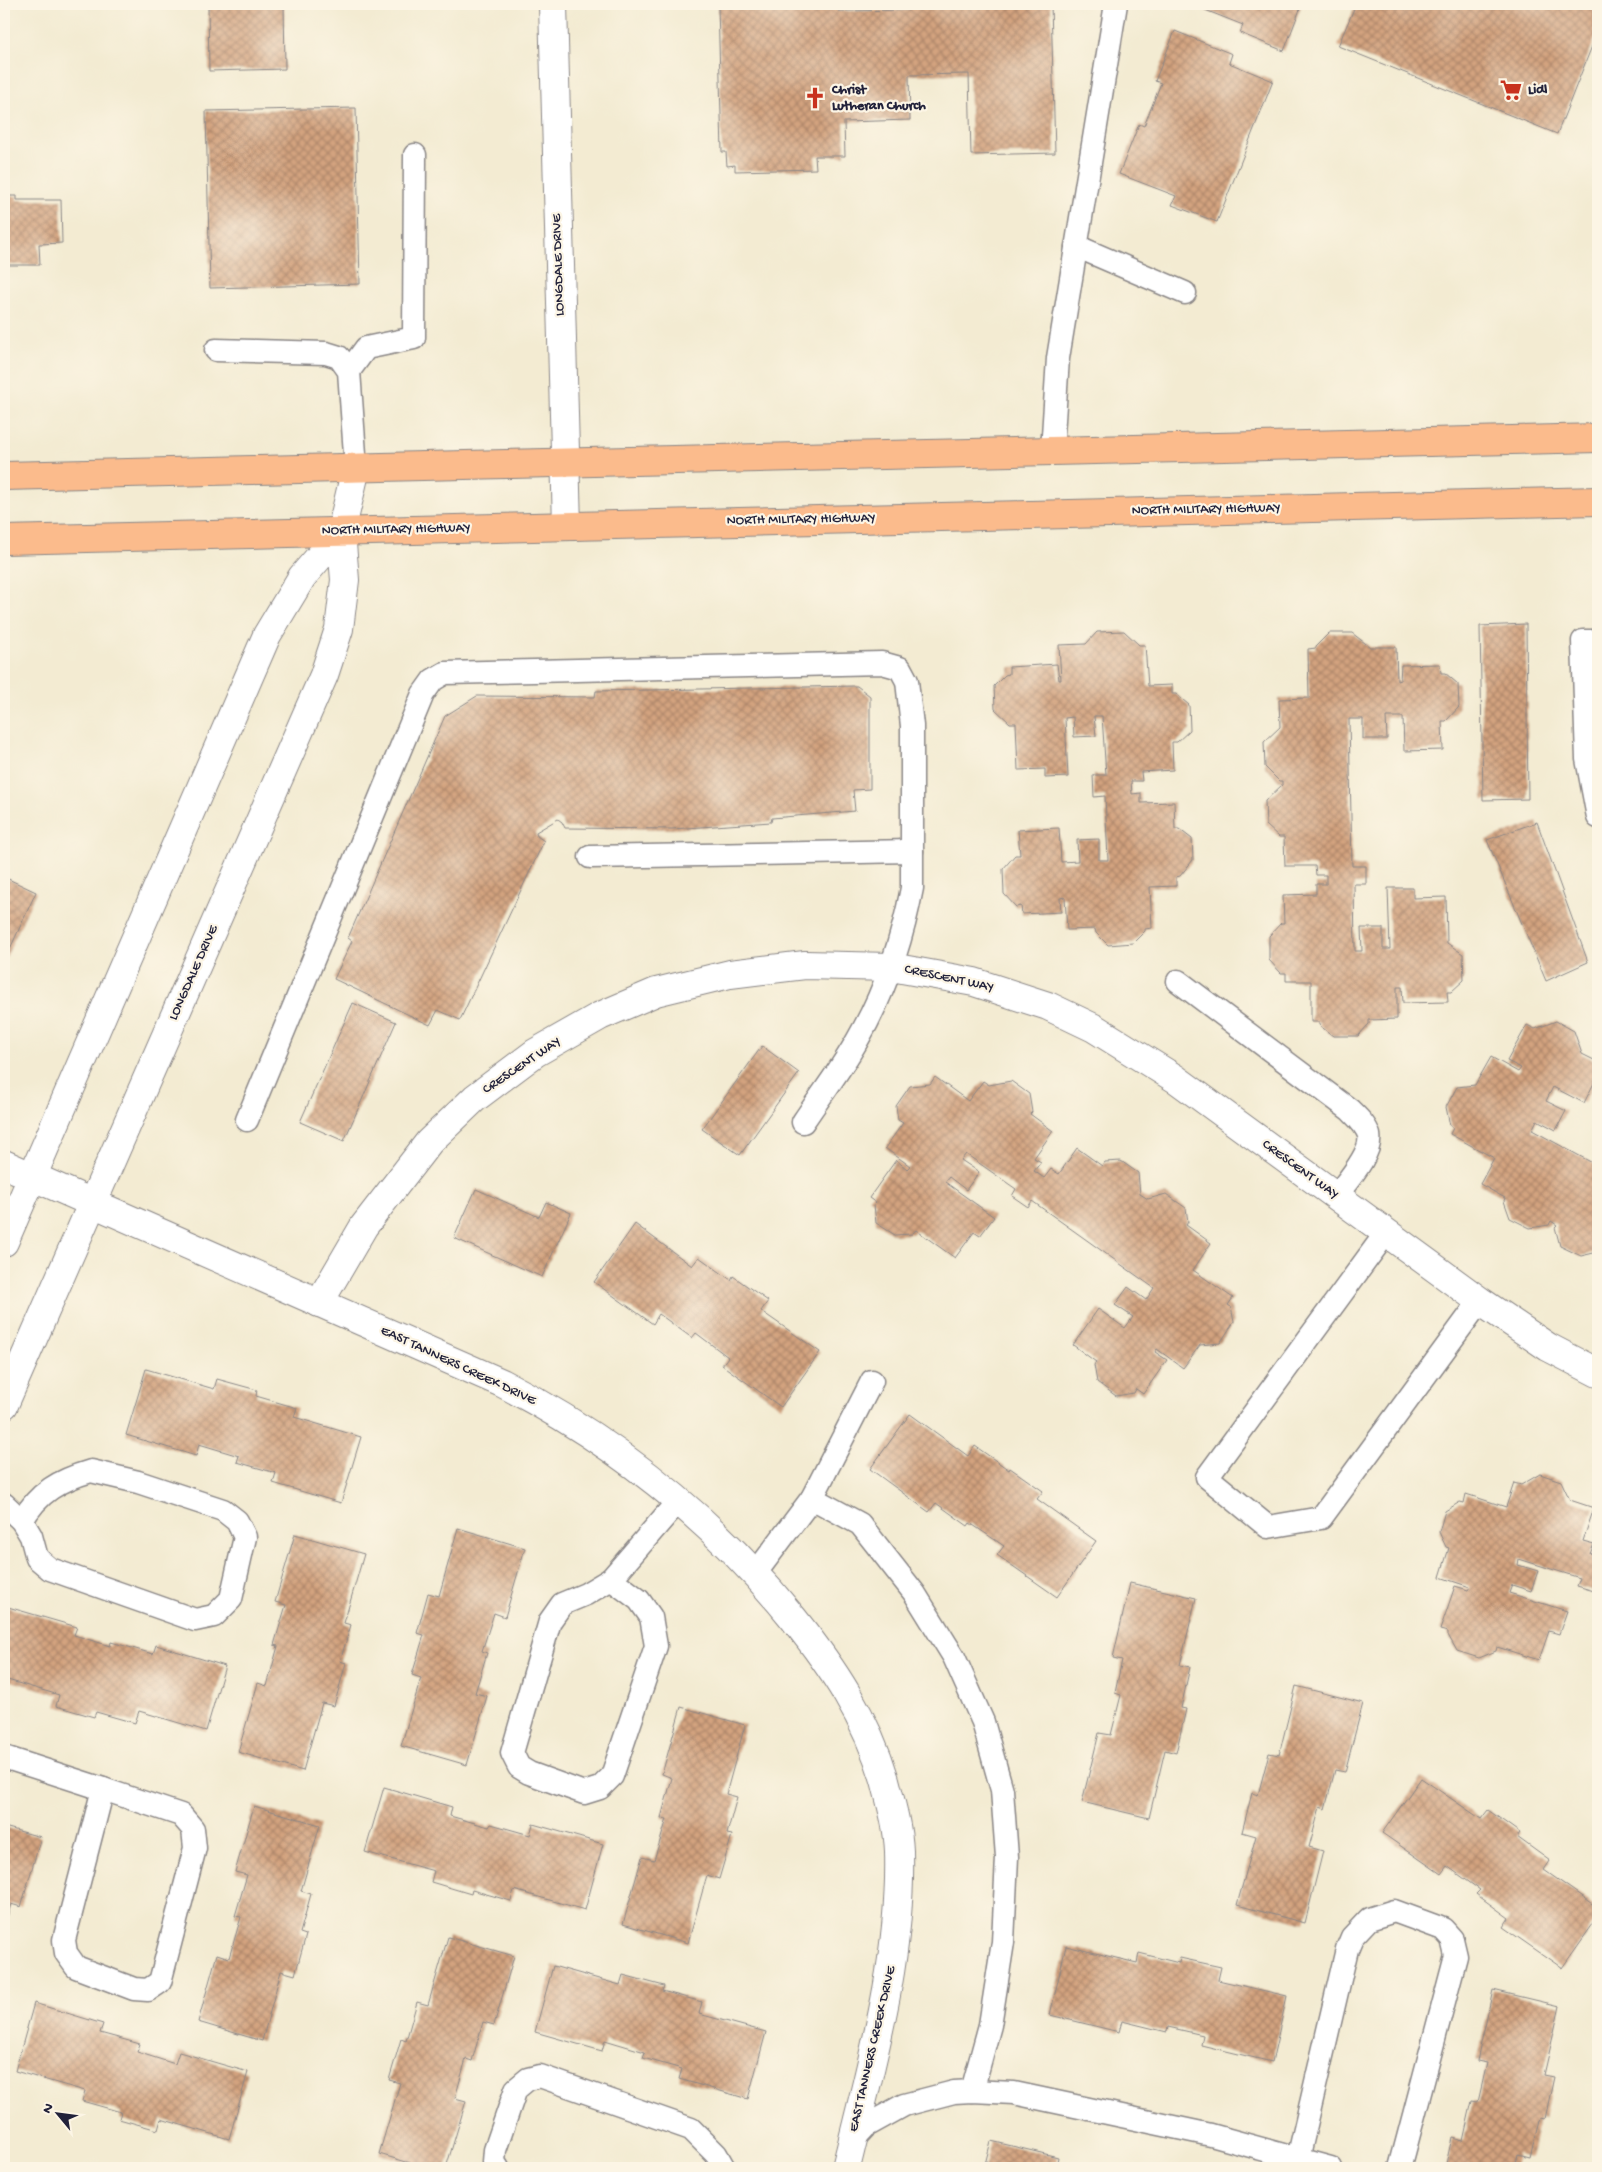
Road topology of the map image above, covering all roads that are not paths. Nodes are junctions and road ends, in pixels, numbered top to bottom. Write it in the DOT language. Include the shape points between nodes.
graph roads {
  1 [pos="553,4"];
  2 [pos="1116,4"];
  3 [pos="415,155"];
  4 [pos="1076,246"];
  5 [pos="1186,293"];
  6 [pos="216,350"];
  7 [pos="349,370"];
  8 [pos="1598,438"];
  9 [pos="1052,451"];
  10 [pos="565,462"];
  11 [pos="356,468"];
  12 [pos="4,476"];
  13 [pos="1598,501"];
  14 [pos="567,526"];
  15 [pos="341,532"];
  16 [pos="4,540"];
  17 [pos="1598,640"];
  18 [pos="1598,817"];
  19 [pos="912,850"];
  20 [pos="590,857"];
  21 [pos="892,968"];
  22 [pos="1178,981"];
  23 [pos="247,1120"];
  24 [pos="803,1122"];
  25 [pos="4,1164"];
  26 [pos="32,1176"];
  27 [pos="1336,1196"];
  28 [pos="93,1203"];
  29 [pos="1386,1233"];
  30 [pos="4,1242"];
  31 [pos="1480,1302"];
  32 [pos="319,1303"];
  33 [pos="1598,1373"];
  34 [pos="872,1380"];
  35 [pos="4,1405"];
  36 [pos="812,1498"];
  37 [pos="679,1500"];
  38 [pos="4,1504"];
  39 [pos="22,1521"];
  40 [pos="755,1574"];
  41 [pos="610,1580"];
  42 [pos="4,1757"];
  43 [pos="103,1789"];
  44 [pos="972,2091"];
  45 [pos="852,2141"];
  46 [pos="1298,2159"];
  47 [pos="498,2168"];
  48 [pos="724,2168"];
  49 [pos="846,2168"];
  50 [pos="1331,2168"];
  51 [pos="1400,2168"];
  1 -- 10 [label="street, LONGDALE DRIVE"];
  2 -- 4 [label="lane"];
  3 -- 7 [label="lane" via="414,338 366,348"];
  4 -- 5 [label="lane"];
  4 -- 9 [label="lane" via="1058,358"];
  6 -- 7 [label="lane" via="326,353 339,357"];
  7 -- 11 [label="lane"];
  8 -- 9 [label="main road"];
  9 -- 10 [label="main road"];
  10 -- 11 [label="main road"];
  10 -- 14 [label="street, LONGDALE DRIVE"];
  11 -- 12 [label="main road"];
  11 -- 15 [label="street, LONGDALE DRIVE"];
  13 -- 14 [label="main road, NORTH MILITARY HIGHWAY"];
  14 -- 15 [label="main road, NORTH MILITARY HIGHWAY"];
  15 -- 16 [label="main road, NORTH MILITARY HIGHWAY"];
  15 -- 26 [label="street, LONGDALE DRIVE" via="302,577 266,635"];
  15 -- 28 [label="street, LONGDALE DRIVE" via="345,580 339,629 324,676"];
  17 -- 18 [label="lane" via="1583,641 1587,759"];
  19 -- 20 [label="lane"];
  19 -- 21 [label="lane" via="910,896"];
  19 -- 23 [label="lane" via="912,726 908,681 900,668 882,663 445,672 433,680 423,694"];
  21 -- 24 [label="lane" via="858,1039"];
  21 -- 27 [label="street, CRESCENT WAY" via="974,982 1048,1006 1094,1028 1176,1079"];
  21 -- 32 [label="street, CRESCENT WAY" via="805,965 730,974 656,992 600,1016 535,1053 474,1098 429,1142 364,1226"];
  22 -- 27 [label="lane" via="1350,1110 1362,1123 1369,1136 1368,1150"];
  25 -- 26 [label="street, EAST TANNERS CREEK DRIVE"];
  26 -- 28 [label="street, EAST TANNERS CREEK DRIVE"];
  26 -- 30 [label="street, LONGDALE DRIVE"];
  27 -- 29 [label="street, CRESCENT WAY"];
  28 -- 32 [label="street, EAST TANNERS CREEK DRIVE"];
  28 -- 35 [label="street, LONGDALE DRIVE"];
  29 -- 31 [label="street, CRESCENT WAY"];
  29 -- 31 [label="lane" via="1207,1477 1268,1527 1321,1518"];
  31 -- 33 [label="street, CRESCENT WAY" via="1548,1347"];
  32 -- 37 [label="street, EAST TANNERS CREEK DRIVE" via="536,1400 616,1451"];
  34 -- 36 [label="lane"];
  36 -- 40 [label="lane"];
  36 -- 44 [label="lane" via="860,1524 915,1594 954,1657 980,1714 1002,1790 1007,1857 1003,1942 990,2025"];
  37 -- 40 [label="street, EAST TANNERS CREEK DRIVE"];
  37 -- 41 [label="lane"];
  38 -- 39 [label="lane"];
  39 -- 39 [label="lane" via="31,1536 37,1558 50,1569 195,1620 214,1616 231,1599 245,1537 237,1520 222,1510 138,1482 91,1472 68,1478 44,1493"];
  40 -- 45 [label="street, EAST TANNERS CREEK DRIVE" via="822,1655 849,1696 876,1751 893,1810 899,1849 897,1928 889,1990"];
  41 -- 41 [label="lane" via="562,1604 550,1621 512,1753 519,1767 529,1773 584,1793 600,1788 612,1776 656,1646 651,1617 639,1600"];
  42 -- 43 [label="lane"];
  43 -- 43 [label="lane" via="181,1815 193,1829 196,1848 160,1982 148,1990 134,1989 76,1966 66,1953 64,1940"];
  44 -- 45 [label="lane" via="954,2092 904,2106 866,2126"];
  44 -- 46 [label="lane" via="1014,2093 1211,2135"];
  45 -- 49 [label="street, EAST TANNERS CREEK DRIVE"];
  46 -- 50 [label="lane"];
  46 -- 51 [label="lane" via="1347,1949 1369,1919 1394,1911 1443,1929 1452,1939 1456,1956"];
  47 -- 48 [label="lane" via="494,2162 495,2150 516,2089 528,2079 540,2076 691,2129 716,2154"];
}
